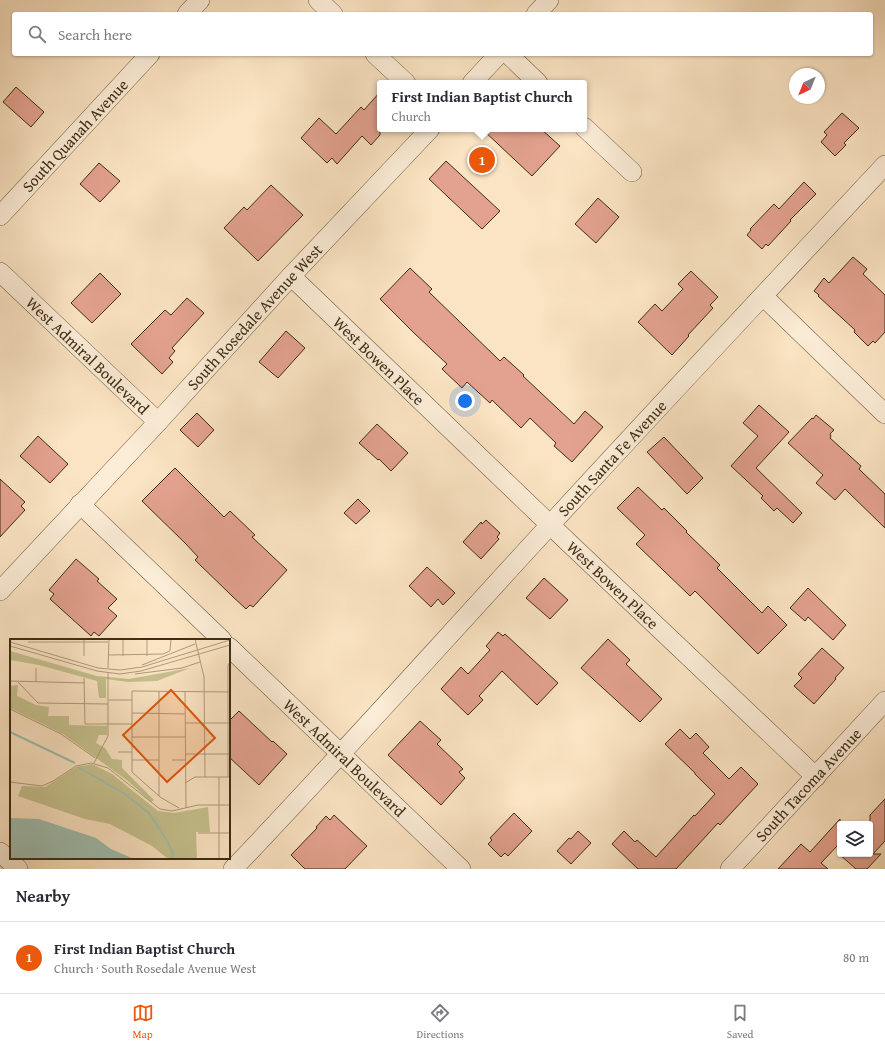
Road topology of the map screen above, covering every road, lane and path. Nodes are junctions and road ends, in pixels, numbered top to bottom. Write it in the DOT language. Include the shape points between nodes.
graph roads {
  1 [pos="200,0"];
  2 [pos="318,0"];
  3 [pos="549,0"];
  4 [pos="189,12"];
  5 [pos="331,12"];
  6 [pos="538,12"];
  7 [pos="148,56"];
  8 [pos="377,56"];
  9 [pos="497,56"];
  10 [pos="510,56"];
  11 [pos="403,80"];
  12 [pos="475,80"];
  13 [pos="535,80"];
  14 [pos="587,129"];
  15 [pos="427,132"];
  16 [pos="885,165"];
  17 [pos="632,172"];
  18 [pos="0,216"];
  19 [pos="0,272"];
  20 [pos="291,276"];
  21 [pos="763,296"];
  22 [pos="885,414"];
  23 [pos="158,422"];
  24 [pos="80,504"];
  25 [pos="550,525"];
  26 [pos="0,591"];
  27 [pos="221,639"];
  28 [pos="230,648"];
  29 [pos="885,701"];
  30 [pos="341,754"];
  31 [pos="816,777"];
  32 [pos="0,852"];
  33 [pos="18,869"];
  34 [pos="233,869"];
  35 [pos="461,869"];
  36 [pos="730,869"];
  1 -- 4 [label="street"];
  2 -- 5 [label="street"];
  3 -- 6 [label="street"];
  7 -- 18 [label="street, South Quanah Avenue"];
  8 -- 11 [label="street"];
  9 -- 12 [label="street"];
  10 -- 13 [label="street"];
  14 -- 17 [label="street"];
  15 -- 20 [label="street, South Rosedale Avenue West"];
  16 -- 21 [label="street, South Santa Fe Avenue"];
  19 -- 23 [label="street, West Admiral Boulevard"];
  20 -- 23 [label="street, South Rosedale Avenue West"];
  20 -- 25 [label="street, West Bowen Place"];
  21 -- 22 [label="street"];
  21 -- 25 [label="street, South Santa Fe Avenue"];
  23 -- 24 [label="street, South Rosedale Avenue West"];
  24 -- 26 [label="street, South Rosedale Avenue West"];
  24 -- 27 [label="street"];
  25 -- 30 [label="street, South Santa Fe Avenue"];
  25 -- 31 [label="street, West Bowen Place"];
  28 -- 30 [label="street, West Admiral Boulevard"];
  29 -- 31 [label="street, South Tacoma Avenue"];
  30 -- 34 [label="street, South Santa Fe Avenue"];
  30 -- 35 [label="street, West Admiral Boulevard"];
  31 -- 36 [label="street, South Tacoma Avenue"];
  32 -- 33 [label="street"];
}
